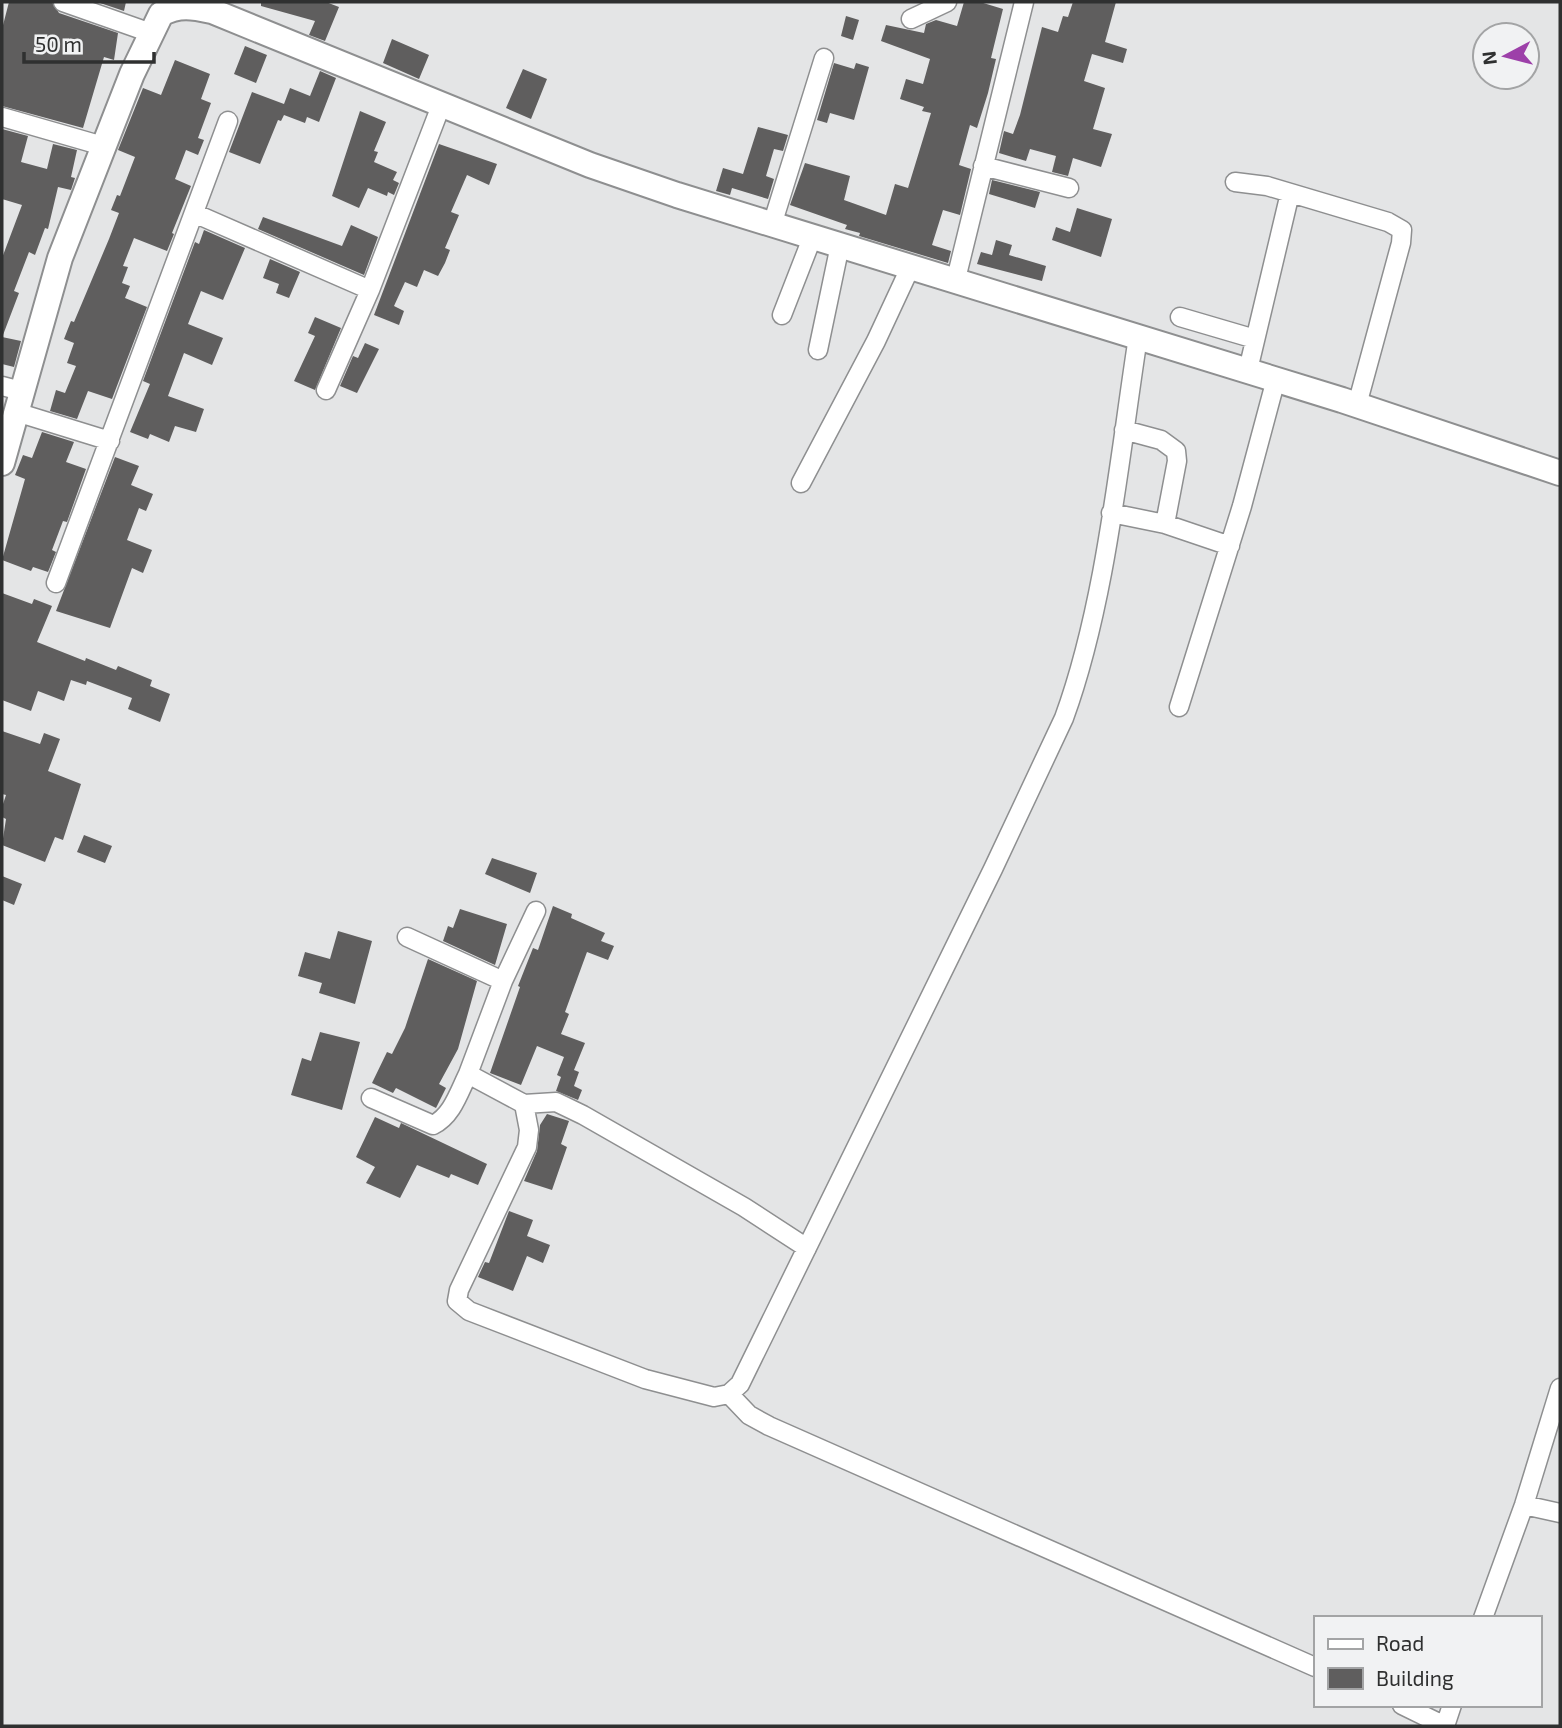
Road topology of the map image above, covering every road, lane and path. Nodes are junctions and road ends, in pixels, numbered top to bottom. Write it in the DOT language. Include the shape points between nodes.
graph roads {
  1 [pos="63,2"];
  2 [pos="947,2"];
  3 [pos="1019,3"];
  4 [pos="191,4"];
  5 [pos="911,19"];
  6 [pos="151,33"];
  7 [pos="824,58"];
  8 [pos="442,103"];
  9 [pos="2,117"];
  10 [pos="228,121"];
  11 [pos="103,146"];
  12 [pos="983,166"];
  13 [pos="1235,182"];
  14 [pos="1069,188"];
  15 [pos="1290,193"];
  16 [pos="196,214"];
  17 [pos="772,225"];
  18 [pos="812,238"];
  19 [pos="840,245"];
  20 [pos="911,268"];
  21 [pos="955,283"];
  22 [pos="370,290"];
  23 [pos="782,315"];
  24 [pos="1180,317"];
  25 [pos="1138,337"];
  26 [pos="1255,339"];
  27 [pos="818,350"];
  28 [pos="1248,370"];
  29 [pos="1276,379"];
  30 [pos="326,390"];
  31 [pos="13,397"];
  32 [pos="1357,405"];
  33 [pos="1124,430"];
  34 [pos="110,441"];
  35 [pos="2,463"];
  36 [pos="1560,472"];
  37 [pos="801,483"];
  38 [pos="1111,513"];
  39 [pos="1165,524"];
  40 [pos="1230,546"];
  41 [pos="56,583"];
  42 [pos="1179,706"];
  43 [pos="536,911"];
  44 [pos="407,937"];
  45 [pos="503,981"];
  46 [pos="468,1074"];
  47 [pos="371,1098"];
  48 [pos="524,1104"];
  49 [pos="807,1248"];
  50 [pos="1560,1388"];
  51 [pos="729,1394"];
  52 [pos="1524,1505"];
  53 [pos="1560,1513"];
  54 [pos="1484,1616"];
  55 [pos="1314,1667"];
  56 [pos="1406,1707"];
  57 [pos="1451,1707"];
  58 [pos="1445,1726"];
  1 -- 6 [label="street"];
  2 -- 5 [label="street"];
  3 -- 12 [label="street"];
  4 -- 6 [label="street" via="161,14"];
  4 -- 8 [label="street"];
  6 -- 11 [label="street"];
  7 -- 17 [label="street"];
  8 -- 17 [label="street" via="590,165"];
  8 -- 22 [label="street"];
  9 -- 11 [label="street"];
  10 -- 16 [label="street"];
  11 -- 31 [label="street"];
  12 -- 14 [label="street"];
  12 -- 21 [label="street"];
  13 -- 15 [label="street"];
  15 -- 26 [label="street"];
  15 -- 32 [label="street" via="1402,230"];
  16 -- 22 [label="street"];
  16 -- 34 [label="street"];
  17 -- 18 [label="street"];
  18 -- 19 [label="street"];
  18 -- 23 [label="street"];
  19 -- 20 [label="street"];
  19 -- 27 [label="street"];
  20 -- 21 [label="street"];
  20 -- 37 [label="street"];
  21 -- 25 [label="street"];
  22 -- 30 [label="street"];
  24 -- 26 [label="street"];
  25 -- 28 [label="street"];
  25 -- 33 [label="street"];
  26 -- 28 [label="street"];
  28 -- 29 [label="street"];
  29 -- 32 [label="street"];
  29 -- 40 [label="street"];
  31 -- 34 [label="street"];
  31 -- 35 [label="street"];
  32 -- 36 [label="street"];
  33 -- 38 [label="street"];
  33 -- 39 [label="street" via="1161,440 1176,451"];
  34 -- 41 [label="street"];
  38 -- 39 [label="street"];
  38 -- 49 [label="street" via="1078,680 1064,718"];
  39 -- 40 [label="street"];
  40 -- 42 [label="street"];
  43 -- 45 [label="street"];
  44 -- 45 [label="street"];
  45 -- 46 [label="street"];
  46 -- 47 [label="street" via="452,1107 433,1125"];
  46 -- 48 [label="street"];
  48 -- 49 [label="street" via="556,1102 583,1115"];
  48 -- 51 [label="street" via="527,1147 459,1290 459,1305 645,1379 714,1397"];
  49 -- 51 [label="street" via="740,1384"];
  50 -- 52 [label="street"];
  51 -- 55 [label="street" via="748,1415 769,1426"];
  52 -- 53 [label="street"];
  52 -- 54 [label="street"];
  56 -- 58 [label="street"];
  57 -- 58 [label="street"];
}
